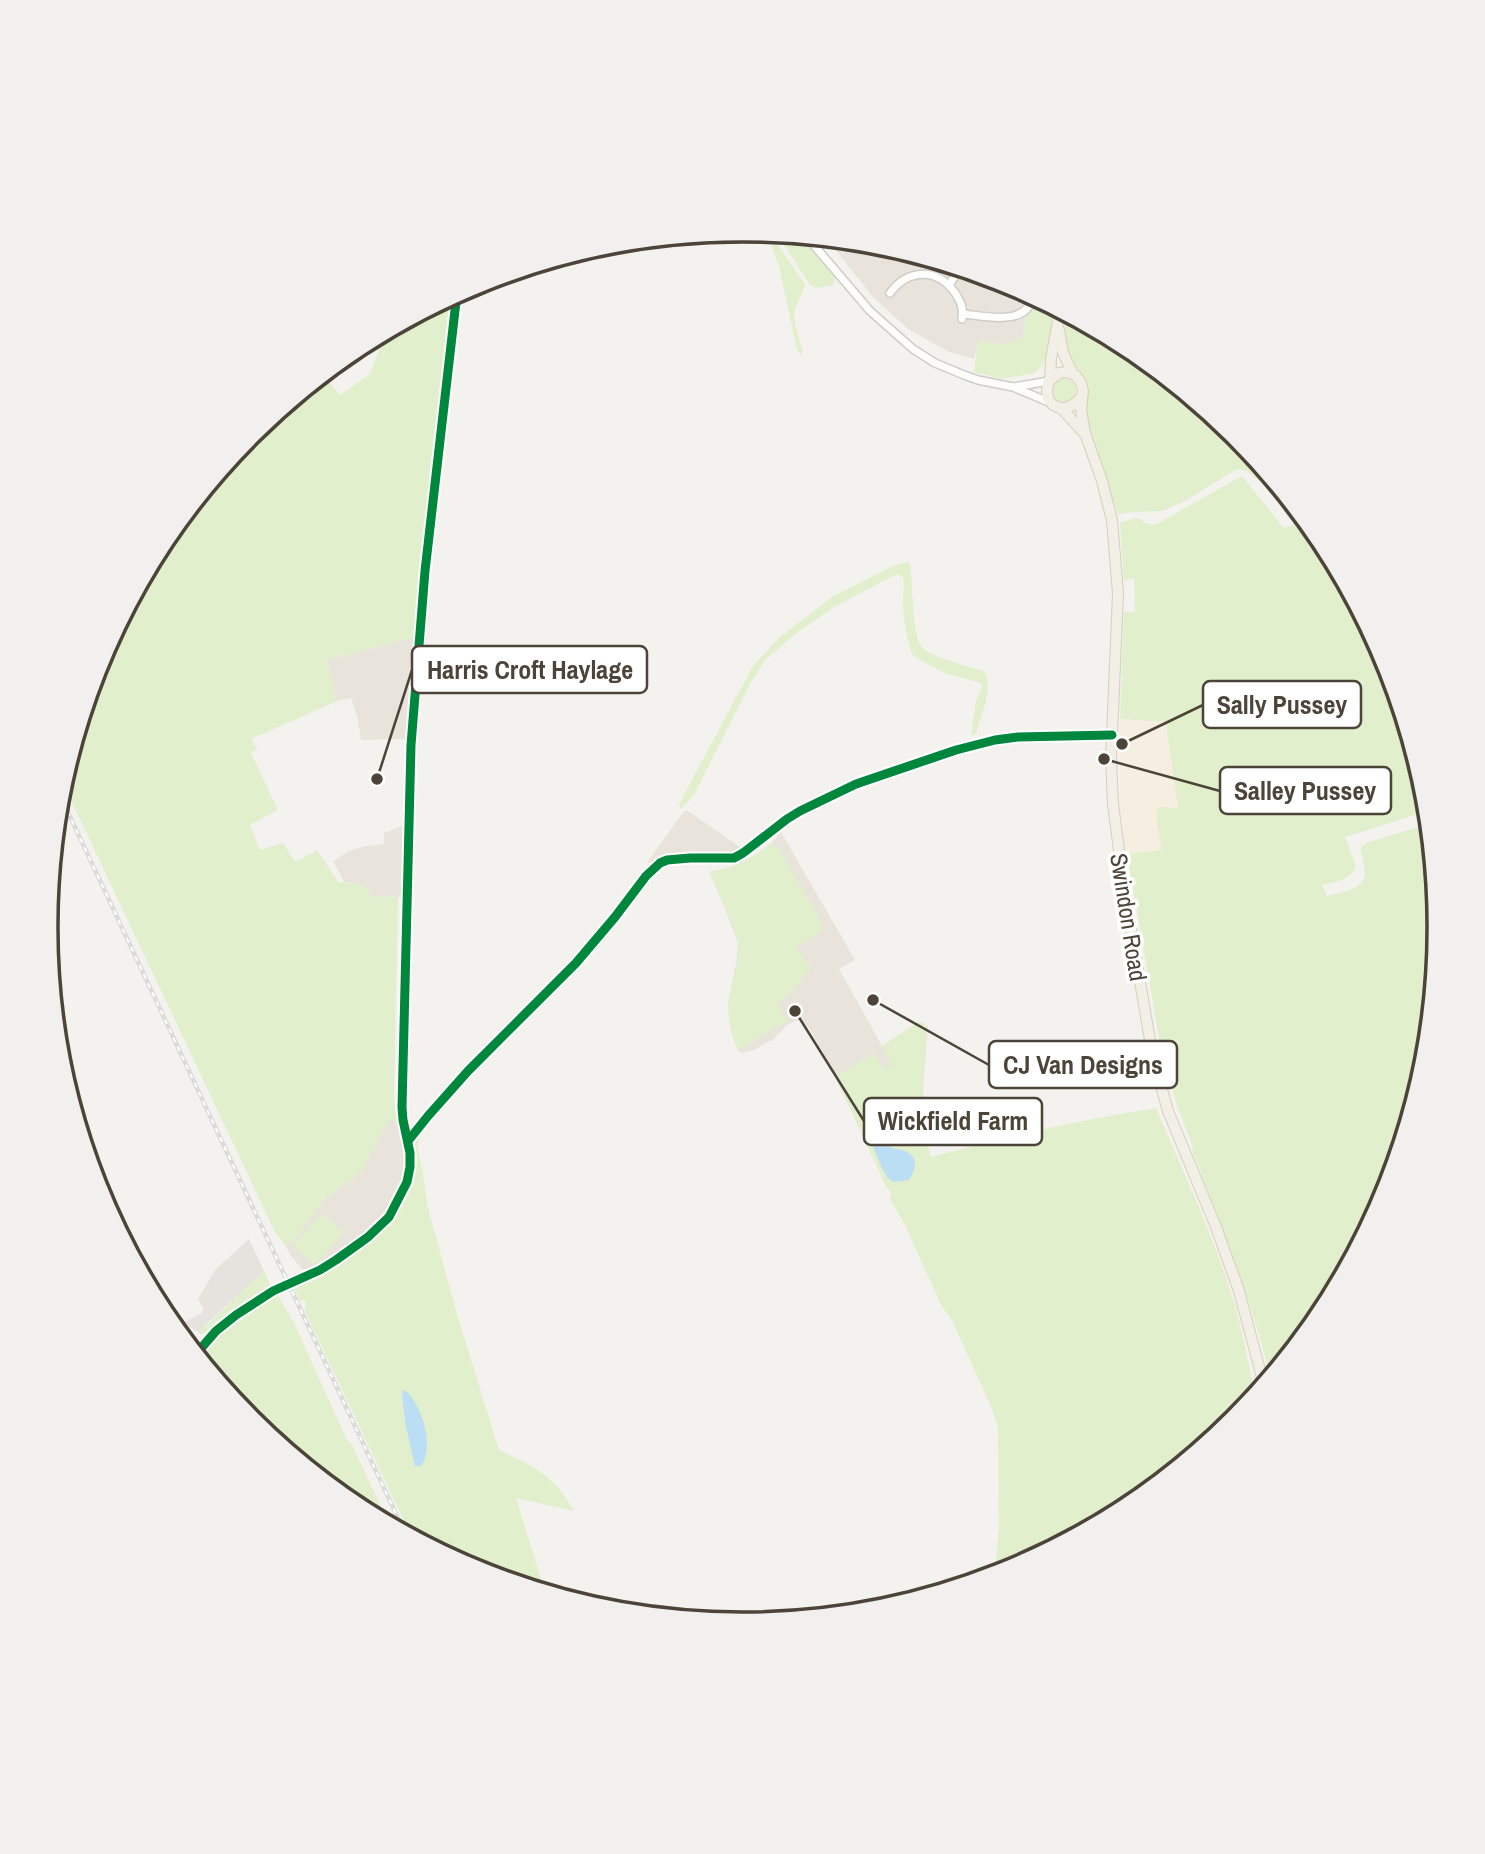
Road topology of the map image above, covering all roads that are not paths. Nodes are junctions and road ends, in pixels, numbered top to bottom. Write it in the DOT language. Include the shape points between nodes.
graph roads {
  1 [pos="818,247"];
  2 [pos="954,276"];
  3 [pos="949,285"];
  4 [pos="890,293"];
  5 [pos="1029,305"];
  6 [pos="456,306"];
  7 [pos="1058,320"];
  8 [pos="1059,320"];
  9 [pos="1073,374"];
  10 [pos="1049,380"];
  11 [pos="1013,387"];
  12 [pos="1082,397"];
  13 [pos="1051,402"];
  14 [pos="1061,408"];
  15 [pos="1085,433"];
  16 [pos="1112,735"];
  17 [pos="408,1141"];
  18 [pos="202,1347"];
  19 [pos="1261,1373"];
  1 -- 11 [label="street" via="870,311 913,349 964,375"];
  2 -- 3 [label="street"];
  3 -- 4 [label="street" via="937,277 918,274 901,280"];
  3 -- 5 [label="street" via="960,302 962,317 1018,316"];
  6 -- 17 [label="street" via="425,571 411,745 402,1107"];
  7 -- 10 [label="main road"];
  8 -- 9 [label="main road" via="1063,353"];
  9 -- 10 [label="main road" via="1059,373"];
  9 -- 12 [label="main road" via="1081,383"];
  10 -- 11 [label="street"];
  10 -- 13 [label="main road" via="1046,390"];
  11 -- 13 [label="street"];
  12 -- 14 [label="main road" via="1071,407"];
  12 -- 15 [label="main road, Swindon Road"];
  13 -- 14 [label="main road"];
  14 -- 15 [label="main road, Swindon Road"];
  15 -- 16 [label="main road, Swindon Road" via="1109,506 1117,561"];
  16 -- 17 [label="street" via="1018,737 956,750 865,781 800,811 738,856 660,863 585,953 468,1071"];
  16 -- 19 [label="main road, Swindon Road" via="1117,844 1153,1058 1168,1111 1232,1271"];
  17 -- 18 [label="street, bridge" via="409,1175 389,1217 336,1260 273,1291 226,1323"];
}
